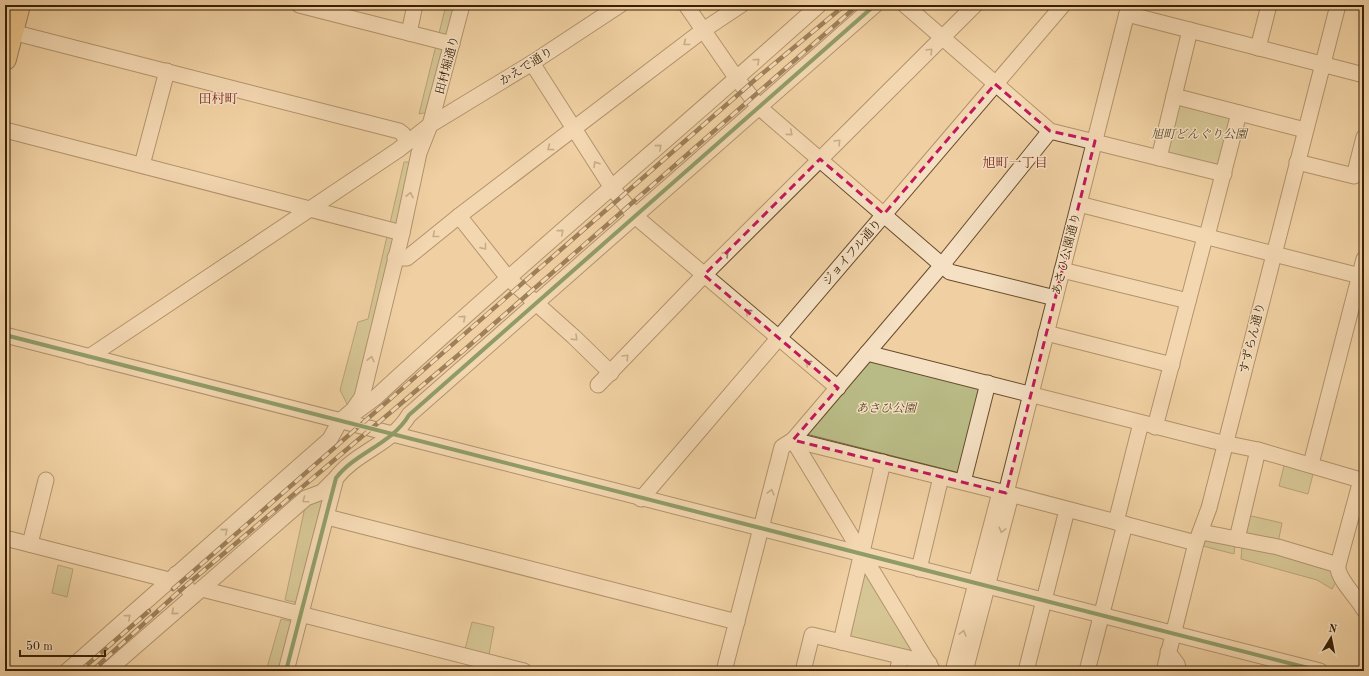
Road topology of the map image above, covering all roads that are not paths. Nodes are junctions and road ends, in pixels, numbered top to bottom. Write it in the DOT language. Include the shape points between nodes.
graph roads {
  1 [pos="19,5"];
  2 [pos="299,5"];
  3 [pos="416,5"];
  4 [pos="462,5"];
  5 [pos="620,5"];
  6 [pos="686,5"];
  7 [pos="741,5"];
  8 [pos="819,5"];
  9 [pos="875,5"];
  10 [pos="905,5"];
  11 [pos="975,5"];
  12 [pos="1063,5"];
  13 [pos="1268,5"];
  14 [pos="1338,5"];
  15 [pos="1128,10"];
  16 [pos="1190,30"];
  17 [pos="702,31"];
  18 [pos="12,32"];
  19 [pos="409,33"];
  20 [pos="943,38"];
  21 [pos="452,44"];
  22 [pos="1258,48"];
  23 [pos="5,59"];
  24 [pos="532,63"];
  25 [pos="1322,64"];
  26 [pos="166,71"];
  27 [pos="1364,75"];
  28 [pos="737,79"];
  29 [pos="995,84"];
  30 [pos="1174,96"];
  31 [pos="760,108"];
  32 [pos="1239,113"];
  33 [pos="430,125"];
  34 [pos="5,130"];
  35 [pos="574,130"];
  36 [pos="1305,130"];
  37 [pos="1050,131"];
  38 [pos="1364,137"];
  39 [pos="1095,142"];
  40 [pos="407,143"];
  41 [pos="1159,158"];
  42 [pos="820,159"];
  43 [pos="1297,162"];
  44 [pos="142,165"];
  45 [pos="1224,174"];
  46 [pos="612,188"];
  47 [pos="1079,204"];
  48 [pos="310,209"];
  49 [pos="884,214"];
  50 [pos="459,216"];
  51 [pos="636,217"];
  52 [pos="402,233"];
  53 [pos="1205,237"];
  54 [pos="1273,254"];
  55 [pos="395,258"];
  56 [pos="1364,259"];
  57 [pos="942,265"];
  58 [pos="1062,270"];
  59 [pos="704,275"];
  60 [pos="1362,277"];
  61 [pos="508,278"];
  62 [pos="1055,298"];
  63 [pos="1188,301"];
  64 [pos="538,303"];
  65 [pos="1046,333"];
  66 [pos="5,335"];
  67 [pos="777,338"];
  68 [pos="867,353"];
  69 [pos="89,357"];
  70 [pos="1172,364"];
  71 [pos="611,373"];
  72 [pos="988,383"];
  73 [pos="598,385"];
  74 [pos="838,388"];
  75 [pos="1030,394"];
  76 [pos="340,422"];
  77 [pos="1148,425"];
  78 [pos="393,435"];
  79 [pos="793,440"];
  80 [pos="1225,444"];
  81 [pos="1258,450"];
  82 [pos="883,462"];
  83 [pos="1311,464"];
  84 [pos="941,477"];
  85 [pos="336,478"];
  86 [pos="1362,480"];
  87 [pos="964,482"];
  88 [pos="42,485"];
  89 [pos="1006,493"];
  90 [pos="641,499"];
  91 [pos="1067,510"];
  92 [pos="327,517"];
  93 [pos="1120,523"];
  94 [pos="762,529"];
  95 [pos="1199,537"];
  96 [pos="5,538"];
  97 [pos="1237,539"];
  98 [pos="30,544"];
  99 [pos="861,554"];
  100 [pos="1338,565"];
  101 [pos="919,569"];
  102 [pos="173,577"];
  103 [pos="981,585"];
  104 [pos="197,592"];
  105 [pos="1044,601"];
  106 [pos="1364,610"];
  107 [pos="300,613"];
  108 [pos="1101,615"];
  109 [pos="737,622"];
  110 [pos="1173,634"];
  111 [pos="840,642"];
  112 [pos="1168,652"];
  113 [pos="899,664"];
  114 [pos="931,667"];
  115 [pos="67,671"];
  116 [pos="107,671"];
  117 [pos="286,671"];
  118 [pos="524,671"];
  119 [pos="724,671"];
  120 [pos="803,671"];
  121 [pos="953,671"];
  122 [pos="965,671"];
  123 [pos="1026,671"];
  124 [pos="1087,671"];
  125 [pos="1164,671"];
  126 [pos="1179,671"];
  127 [pos="1320,671"];
  1 -- 18 [label="highway"];
  2 -- 19 [label="street"];
  3 -- 19 [label="street"];
  4 -- 21 [label="street, 田村堀通り"];
  5 -- 24 [label="street, かえで通り"];
  6 -- 17 [label="street"];
  7 -- 17 [label="street"];
  28 -- 8 [label="street, one-way"];
  9 -- 31 [label="street"];
  10 -- 20 [label="street"];
  11 -- 20 [label="street"];
  12 -- 29 [label="street, ジョイフル通り"];
  13 -- 22 [label="street"];
  14 -- 25 [label="street, すずらん通り"];
  15 -- 16 [label="street"];
  15 -- 39 [label="street, あさひ公園通り"];
  16 -- 22 [label="street"];
  16 -- 30 [label="street"];
  17 -- 28 [label="street"];
  17 -- 35 [label="street, one-way"];
  18 -- 23 [label="highway"];
  18 -- 26 [label="street"];
  19 -- 21 [label="street"];
  20 -- 29 [label="street"];
  42 -- 20 [label="street, one-way"];
  21 -- 33 [label="street, 田村堀通り"];
  22 -- 25 [label="street"];
  24 -- 33 [label="street, かえで通り"];
  24 -- 35 [label="street"];
  25 -- 27 [label="street"];
  25 -- 36 [label="street, すずらん通り"];
  26 -- 40 [label="street" via="183,69 399,131"];
  26 -- 44 [label="street"];
  28 -- 31 [label="street"];
  46 -- 28 [label="street, one-way"];
  29 -- 37 [label="street"];
  29 -- 49 [label="street, ジョイフル通り"];
  30 -- 32 [label="street"];
  30 -- 41 [label="street"];
  31 -- 42 [label="street, one-way"];
  31 -- 51 [label="street"];
  32 -- 36 [label="street"];
  32 -- 45 [label="street"];
  33 -- 40 [label="street, かえで通り"];
  52 -- 33 [label="street, 田村堀通り, one-way" via="419,153"];
  34 -- 44 [label="street"];
  46 -- 35 [label="street, one-way"];
  35 -- 50 [label="street, one-way"];
  36 -- 43 [label="street, すずらん通り"];
  37 -- 39 [label="street"];
  37 -- 57 [label="street"];
  38 -- 43 [label="street" via="1354,176"];
  39 -- 41 [label="street"];
  39 -- 47 [label="street, あさひ公園通り"];
  40 -- 48 [label="street, かえで通り"];
  41 -- 45 [label="street"];
  42 -- 49 [label="street"];
  59 -- 42 [label="street, one-way"];
  43 -- 54 [label="street, すずらん通り"];
  44 -- 48 [label="street"];
  45 -- 53 [label="street"];
  46 -- 51 [label="street"];
  61 -- 46 [label="street, one-way"];
  47 -- 53 [label="street"];
  47 -- 58 [label="street, あさひ公園通り"];
  48 -- 52 [label="street"];
  48 -- 69 [label="street, かえで通り"];
  49 -- 57 [label="street"];
  49 -- 67 [label="street, ジョイフル通り"];
  50 -- 55 [label="street, one-way" via="407,258"];
  50 -- 61 [label="street, one-way"];
  51 -- 59 [label="street"];
  51 -- 64 [label="street"];
  52 -- 55 [label="street, 田村堀通り"];
  53 -- 54 [label="street"];
  53 -- 63 [label="street"];
  54 -- 60 [label="street"];
  54 -- 80 [label="street, すずらん通り"];
  76 -- 55 [label="street, 田村堀通り, one-way" via="362,397"];
  56 -- 60 [label="street"];
  57 -- 62 [label="street" via="950,272"];
  57 -- 68 [label="street"];
  58 -- 62 [label="street, あさひ公園通り"];
  58 -- 63 [label="street"];
  67 -- 59 [label="street, one-way"];
  71 -- 59 [label="street, one-way"];
  60 -- 83 [label="street"];
  61 -- 64 [label="street"];
  76 -- 61 [label="street, one-way" via="375,398"];
  62 -- 65 [label="street, あさひ公園通り"];
  63 -- 70 [label="street"];
  64 -- 71 [label="street, one-way"];
  64 -- 78 [label="street" via="409,415"];
  65 -- 70 [label="street"];
  65 -- 75 [label="street, あさひ公園通り"];
  66 -- 69 [label="street"];
  74 -- 67 [label="street, one-way"];
  67 -- 90 [label="street, ジョイフル通り"];
  68 -- 72 [label="street"];
  68 -- 74 [label="street"];
  69 -- 76 [label="street"];
  70 -- 77 [label="street"];
  71 -- 73 [label="street"];
  72 -- 75 [label="street"];
  72 -- 87 [label="street"];
  74 -- 79 [label="street"];
  75 -- 77 [label="street"];
  75 -- 89 [label="street, あさひ公園通り"];
  76 -- 78 [label="street"];
  102 -- 76 [label="street, one-way" via="330,439"];
  77 -- 80 [label="street"];
  77 -- 93 [label="street"];
  78 -- 85 [label="street" via="344,468"];
  78 -- 90 [label="street"];
  79 -- 82 [label="street"];
  94 -- 79 [label="street, one-way" via="782,447"];
  79 -- 99 [label="street"];
  80 -- 81 [label="street"];
  80 -- 95 [label="street, すずらん通り"];
  81 -- 83 [label="street"];
  81 -- 97 [label="street"];
  82 -- 84 [label="street"];
  82 -- 99 [label="street"];
  83 -- 86 [label="street"];
  84 -- 87 [label="street"];
  84 -- 101 [label="street"];
  85 -- 92 [label="street"];
  85 -- 104 [label="street, one-way" via="322,492 306,498"];
  86 -- 100 [label="street"];
  87 -- 89 [label="street"];
  88 -- 98 [label="street"];
  89 -- 91 [label="street"];
  89 -- 103 [label="street, あさひ公園通り" via="1010,499"];
  90 -- 94 [label="street"];
  91 -- 93 [label="street"];
  91 -- 105 [label="street"];
  92 -- 107 [label="street"];
  92 -- 109 [label="street"];
  93 -- 95 [label="street"];
  93 -- 108 [label="street"];
  94 -- 99 [label="street"];
  94 -- 109 [label="street"];
  95 -- 97 [label="street"];
  95 -- 110 [label="street, すずらん通り"];
  96 -- 98 [label="street"];
  97 -- 100 [label="street" via="1278,547"];
  98 -- 102 [label="street"];
  99 -- 101 [label="street"];
  99 -- 111 [label="street"];
  99 -- 114 [label="street"];
  100 -- 106 [label="street" via="1342,579"];
  101 -- 103 [label="street"];
  102 -- 104 [label="street"];
  115 -- 102 [label="street, one-way"];
  103 -- 105 [label="street"];
  121 -- 103 [label="street, one-way"];
  103 -- 122 [label="street"];
  104 -- 107 [label="street"];
  104 -- 116 [label="street, one-way"];
  105 -- 108 [label="street"];
  105 -- 123 [label="street"];
  107 -- 117 [label="street"];
  107 -- 118 [label="street"];
  108 -- 110 [label="street"];
  108 -- 124 [label="street"];
  109 -- 119 [label="street"];
  110 -- 112 [label="street, すずらん通り"];
  110 -- 127 [label="street"];
  111 -- 113 [label="street"];
  111 -- 120 [label="street" via="812,635"];
  112 -- 125 [label="street, すずらん通り"];
  112 -- 126 [label="street"];
  113 -- 114 [label="street"];
}
